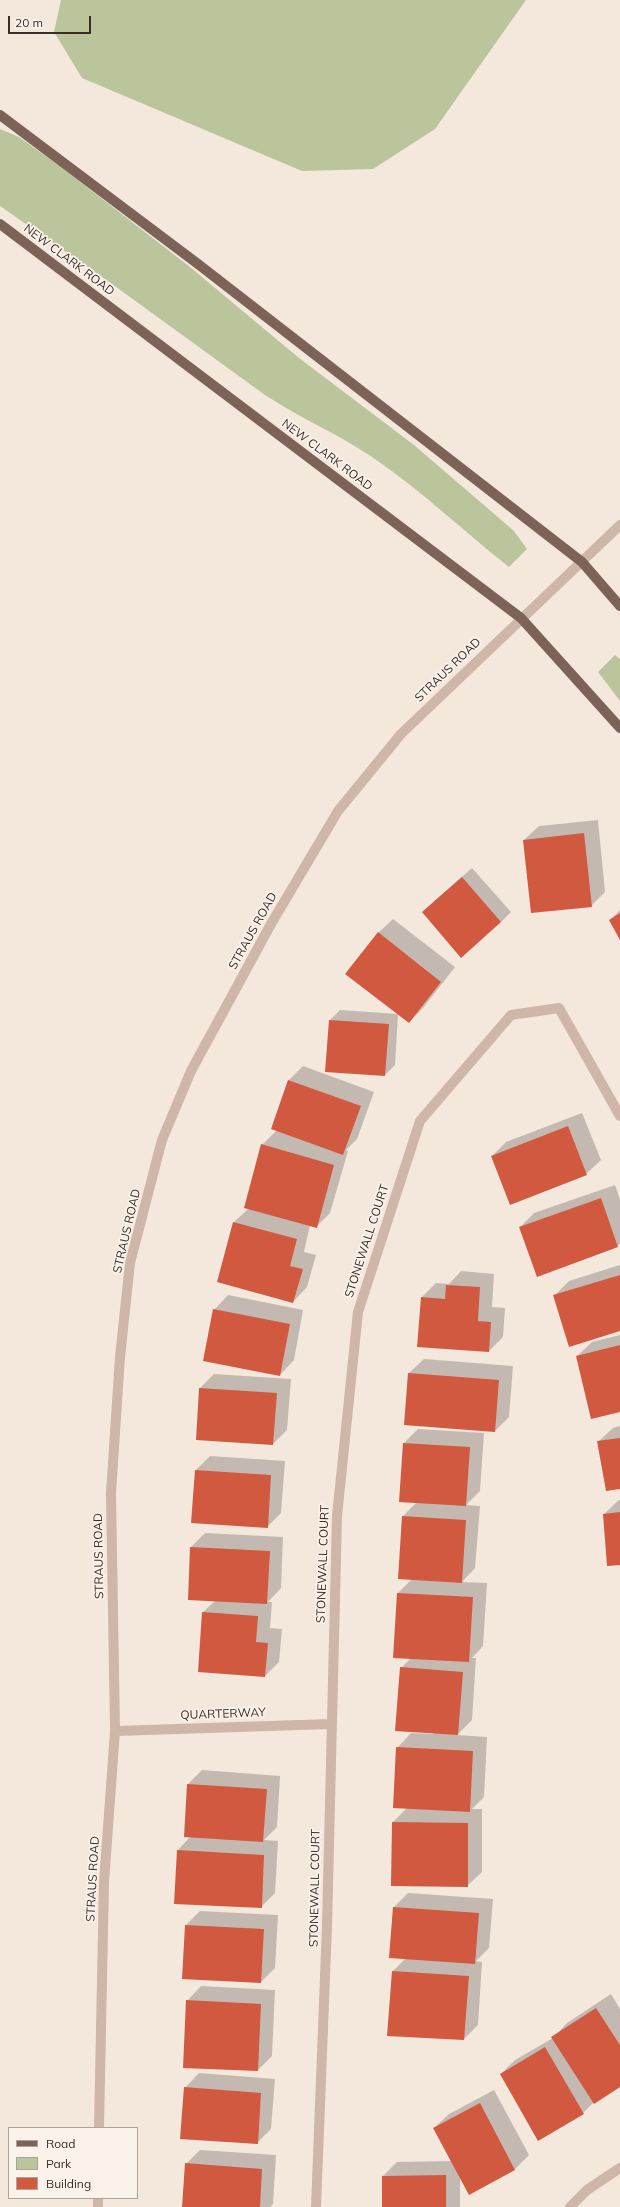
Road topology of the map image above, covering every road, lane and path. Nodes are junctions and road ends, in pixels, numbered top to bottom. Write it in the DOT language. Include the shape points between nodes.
graph roads {
  1 [pos="0,115"];
  2 [pos="0,224"];
  3 [pos="620,525"];
  4 [pos="582,562"];
  5 [pos="620,606"];
  6 [pos="521,618"];
  7 [pos="620,728"];
  8 [pos="620,1116"];
  9 [pos="331,1724"];
  10 [pos="115,1731"];
  11 [pos="99,2127"];
  12 [pos="620,2168"];
  13 [pos="316,2207"];
  14 [pos="570,2207"];
  1 -- 4 [label="main road" via="198,264"];
  2 -- 6 [label="main road, NEW CLARK ROAD"];
  3 -- 4 [label="street, STRAUS ROAD"];
  4 -- 5 [label="main road"];
  4 -- 6 [label="street, STRAUS ROAD"];
  6 -- 7 [label="main road, NEW CLARK ROAD"];
  6 -- 10 [label="street, STRAUS ROAD" via="401,734 338,811 271,924 191,1071 162,1140 130,1263 120,1357 111,1493"];
  8 -- 9 [label="street, STONEWALL COURT" via="559,1008 511,1015 420,1121 360,1305 337,1516"];
  9 -- 10 [label="street, QUARTERWAY"];
  9 -- 13 [label="street, STONEWALL COURT" via="327,1926"];
  10 -- 11 [label="street, STRAUS ROAD" via="104,1882"];
  12 -- 14 [label="street" via="587,2190"];
}
